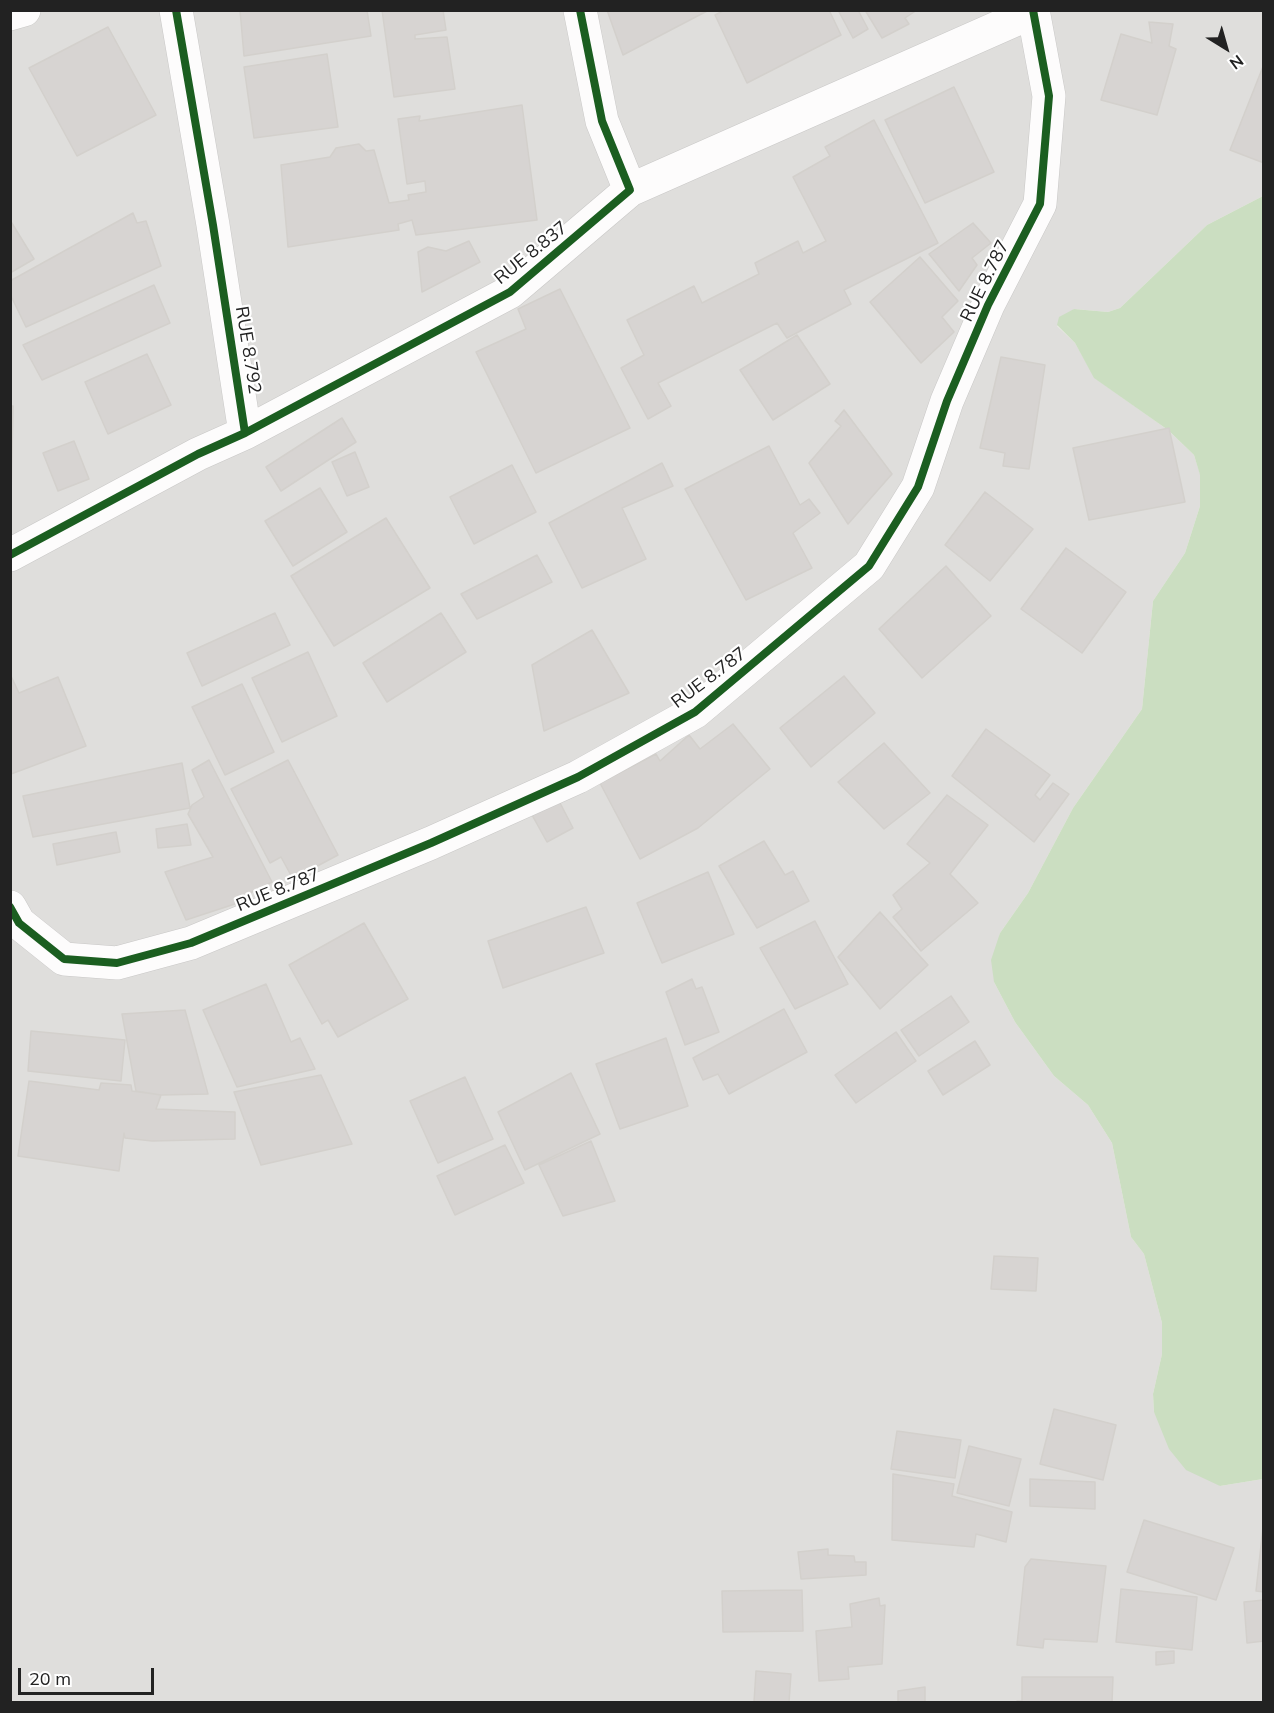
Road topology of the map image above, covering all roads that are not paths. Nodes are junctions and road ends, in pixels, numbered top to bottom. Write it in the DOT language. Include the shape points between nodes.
graph roads {
  1 [pos="24,10"];
  2 [pos="176,10"];
  3 [pos="580,10"];
  4 [pos="1033,11"];
  5 [pos="10,14"];
  6 [pos="630,190"];
  7 [pos="245,433"];
  8 [pos="10,555"];
  9 [pos="10,907"];
  1 -- 5 [label="street"];
  2 -- 7 [label="street, RUE 8.792"];
  3 -- 6 [label="street" via="602,121"];
  4 -- 6 [label="street, RUE 8.837"];
  4 -- 9 [label="street, RUE 8.787" via="1049,96 1040,204 988,304 947,401 918,487 869,566 860,574 695,712 578,777 191,943 117,963 64,959 19,923"];
  6 -- 7 [label="street, RUE 8.837" via="510,291"];
  7 -- 8 [label="street" via="198,454"];
}
